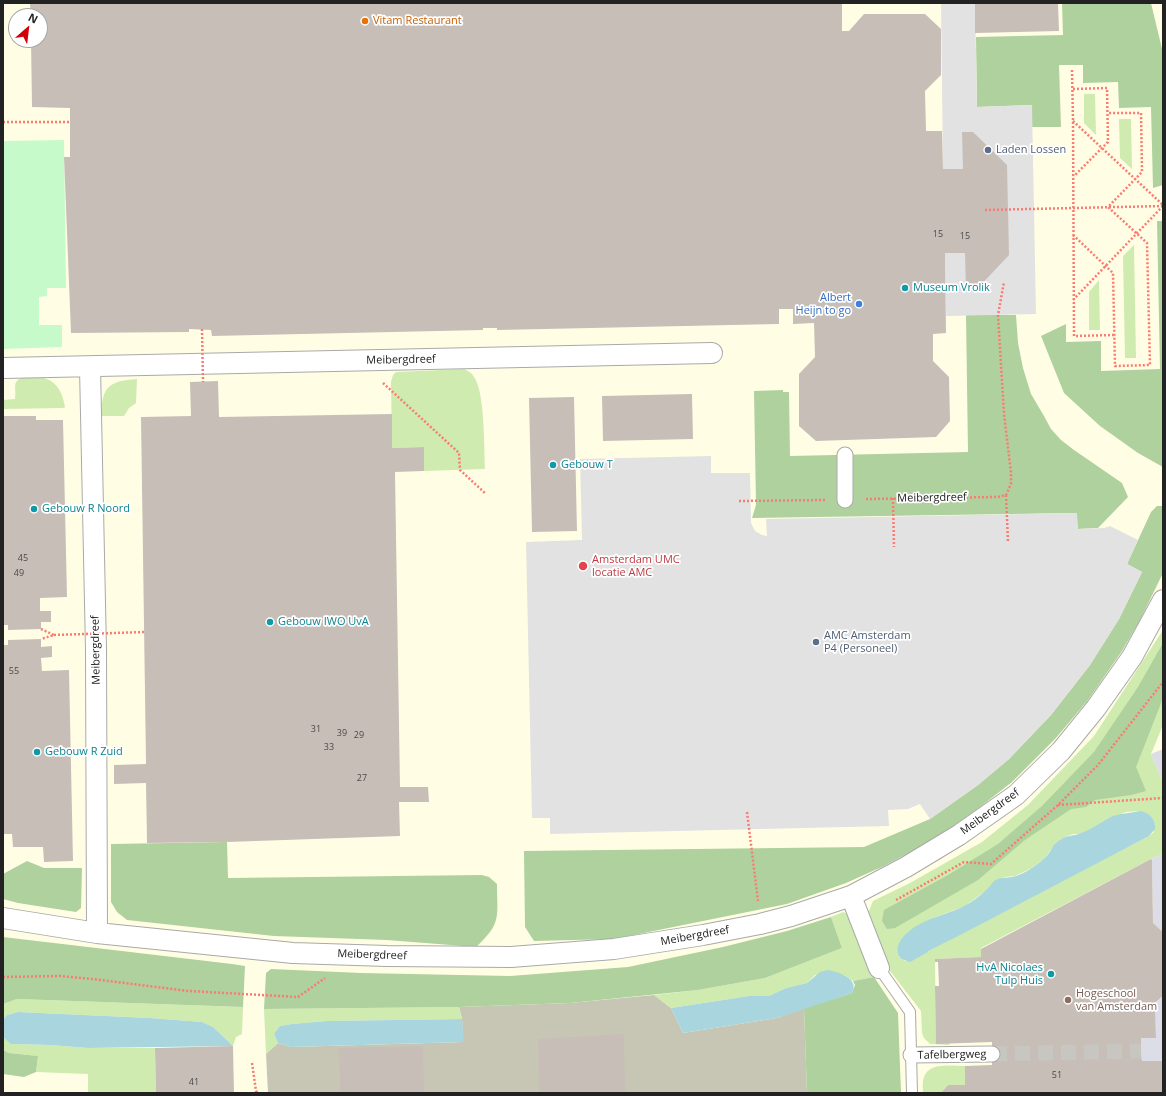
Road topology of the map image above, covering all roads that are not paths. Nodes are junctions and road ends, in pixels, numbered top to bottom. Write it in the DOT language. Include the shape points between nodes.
graph roads {
  1 [pos="712,353"];
  2 [pos="90,367"];
  3 [pos="3,368"];
  4 [pos="845,455"];
  5 [pos="845,500"];
  6 [pos="1163,600"];
  7 [pos="851,896"];
  8 [pos="3,918"];
  9 [pos="97,933"];
  10 [pos="879,968"];
  11 [pos="992,1054"];
  12 [pos="912,1055"];
  13 [pos="912,1093"];
  1 -- 2 [label="street, Meibergdreef"];
  2 -- 3 [label="street, Meibergdreef"];
  2 -- 9 [label="street, Meibergdreef" via="96,650"];
  4 -- 5 [label="street"];
  6 -- 7 [label="street, Meibergdreef" via="1132,657 1096,708 1061,750 1016,794 960,835"];
  7 -- 9 [label="street, Meibergdreef" via="791,916 703,935 614,949 511,957 293,953"];
  7 -- 10 [label="street, Tafelbergweg"];
  8 -- 9 [label="street, Meibergdreef"];
  10 -- 12 [label="lane, Tafelbergweg" via="910,1012"];
  11 -- 12 [label="street, Tafelbergweg"];
  12 -- 13 [label="lane, Tafelbergweg"];
}
